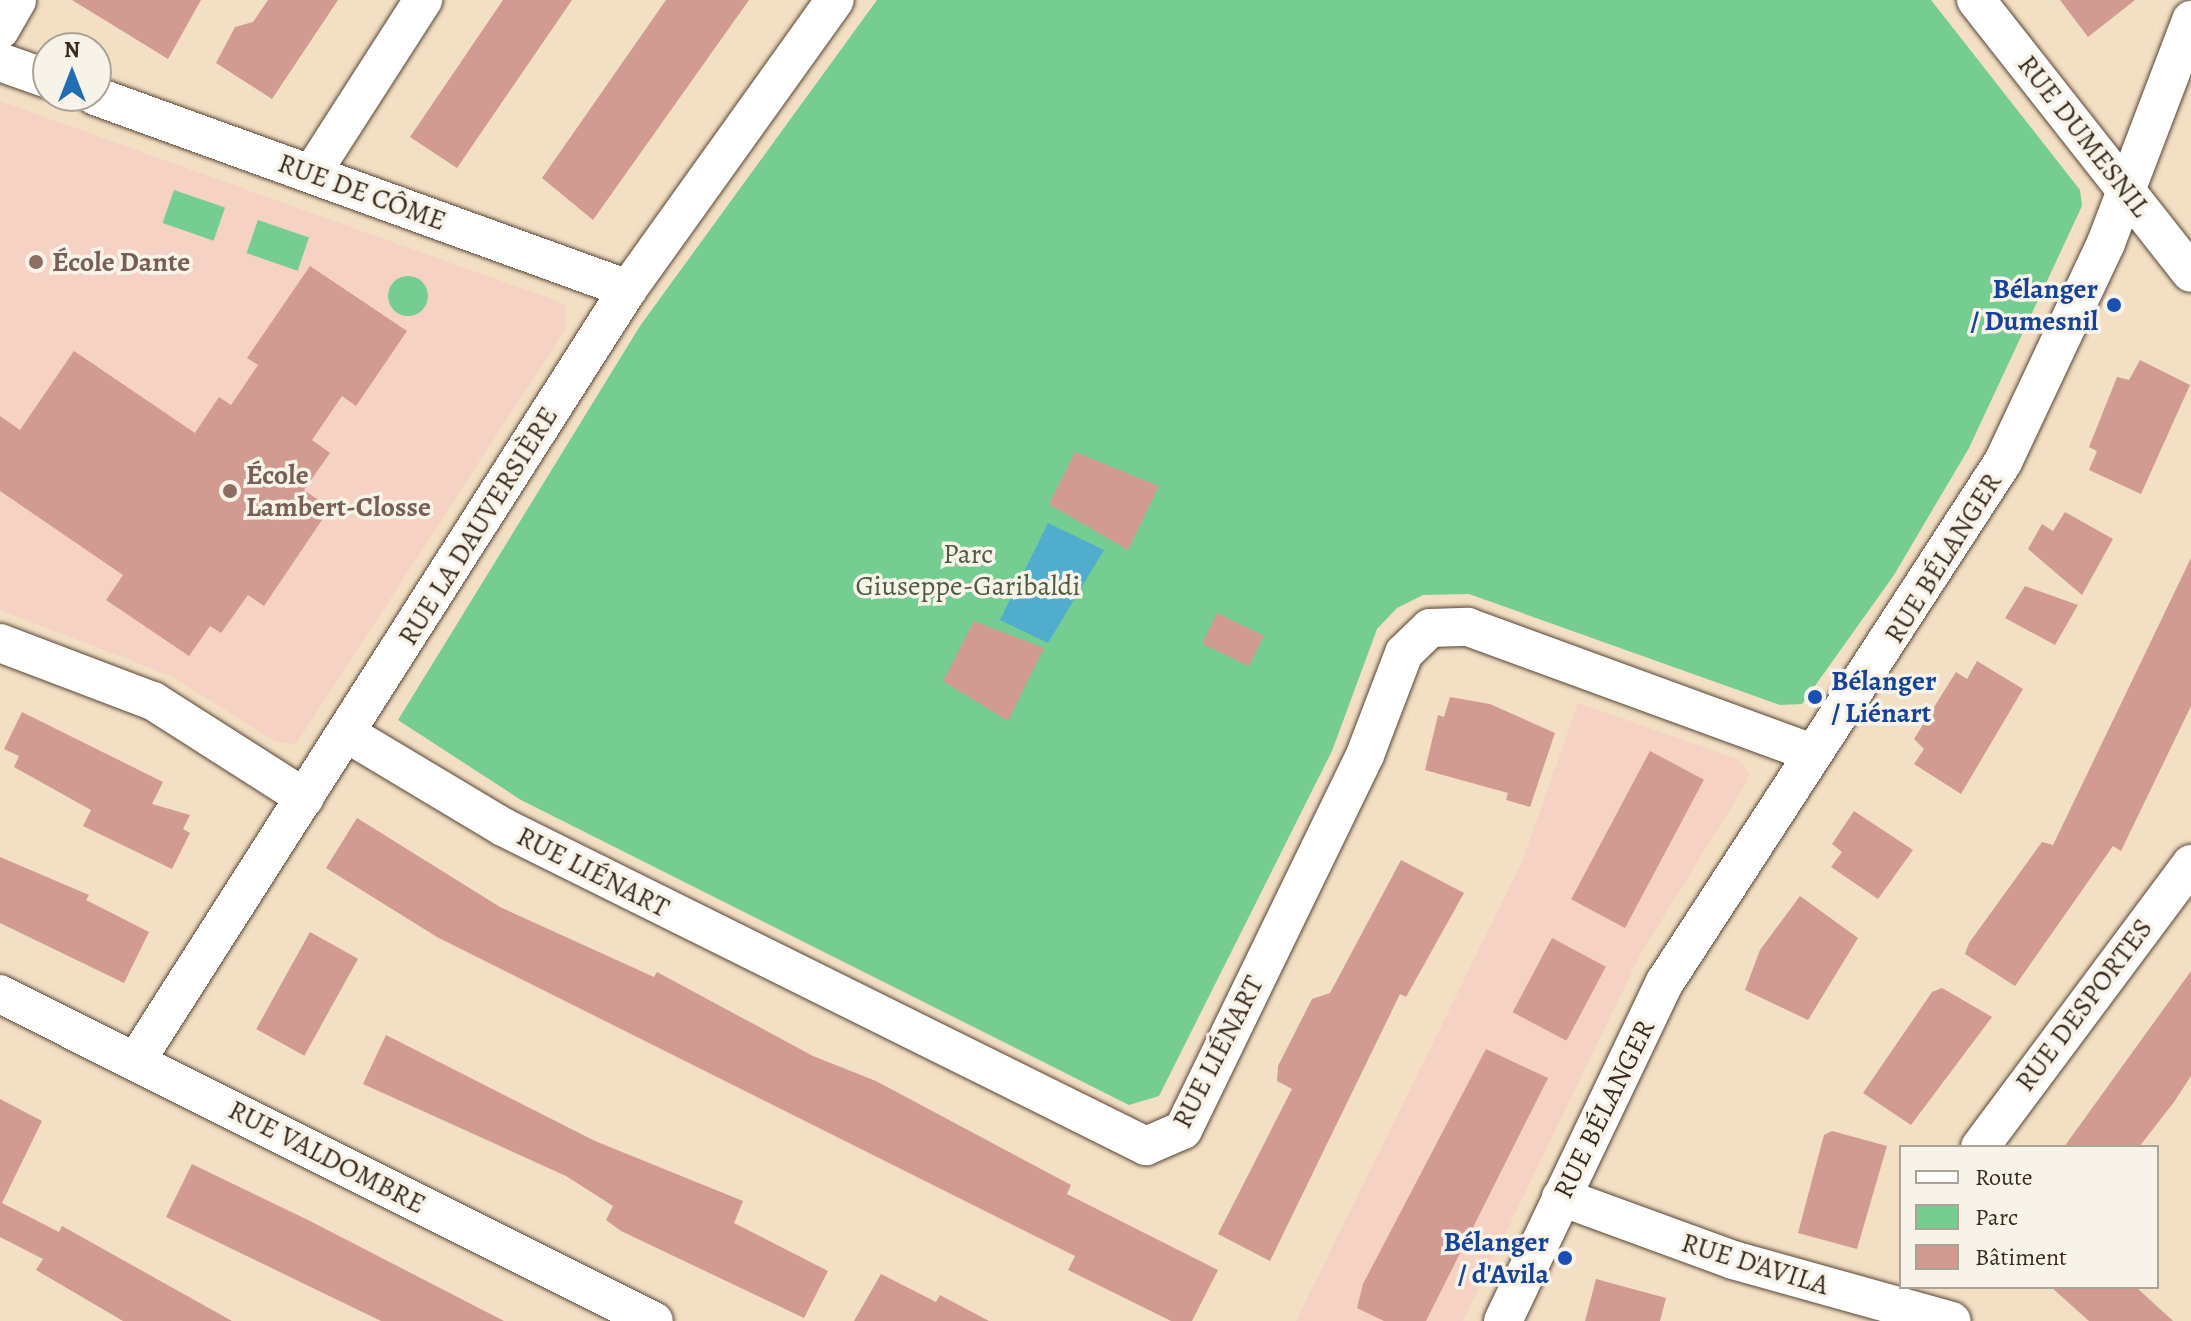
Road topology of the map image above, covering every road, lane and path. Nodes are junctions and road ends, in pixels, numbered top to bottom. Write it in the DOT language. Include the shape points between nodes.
graph roads {
  1 [pos="17,0"];
  2 [pos="423,0"];
  3 [pos="835,0"];
  4 [pos="1976,0"];
  5 [pos="2191,20"];
  6 [pos="0,30"];
  7 [pos="0,62"];
  8 [pos="32,73"];
  9 [pos="112,102"];
  10 [pos="312,173"];
  11 [pos="2127,189"];
  12 [pos="2191,273"];
  13 [pos="628,289"];
  14 [pos="0,643"];
  15 [pos="346,733"];
  16 [pos="1812,753"];
  17 [pos="305,798"];
  18 [pos="2191,864"];
  19 [pos="0,994"];
  20 [pos="136,1061"];
  21 [pos="1981,1145"];
  22 [pos="1561,1197"];
  23 [pos="1914,1298"];
  24 [pos="654,1321"];
  25 [pos="1503,1321"];
  26 [pos="1952,1321"];
  1 -- 6 [label="street"];
  2 -- 10 [label="street"];
  3 -- 13 [label="street, RUE LA DAUVERSIÈRE"];
  4 -- 11 [label="street, RUE DUMESNIL"];
  5 -- 11 [label="street, RUE BÉLANGER"];
  7 -- 8 [label="street"];
  9 -- 10 [label="street, RUE DE CÔME"];
  10 -- 13 [label="street, RUE DE CÔME"];
  11 -- 12 [label="street, RUE DUMESNIL"];
  11 -- 16 [label="street, RUE BÉLANGER" via="2003,462 1907,620"];
  13 -- 15 [label="street, RUE LA DAUVERSIÈRE"];
  14 -- 17 [label="street" via="153,701"];
  15 -- 16 [label="street, RUE LIÉNART" via="503,827 1146,1146 1183,1130 1365,755 1404,653 1423,632 1468,627"];
  15 -- 17 [label="street, RUE LA DAUVERSIÈRE"];
  16 -- 22 [label="street, RUE BÉLANGER" via="1665,982"];
  17 -- 20 [label="street, RUE LA DAUVERSIÈRE"];
  18 -- 21 [label="street, RUE DESPORTES"];
  19 -- 20 [label="street, RUE VALDOMBRE"];
  20 -- 24 [label="street, RUE VALDOMBRE"];
  22 -- 23 [label="street, RUE D'AVILA" via="1733,1260"];
  22 -- 25 [label="street, RUE BÉLANGER"];
  23 -- 26 [label="street, RUE D'AVILA"];
}
